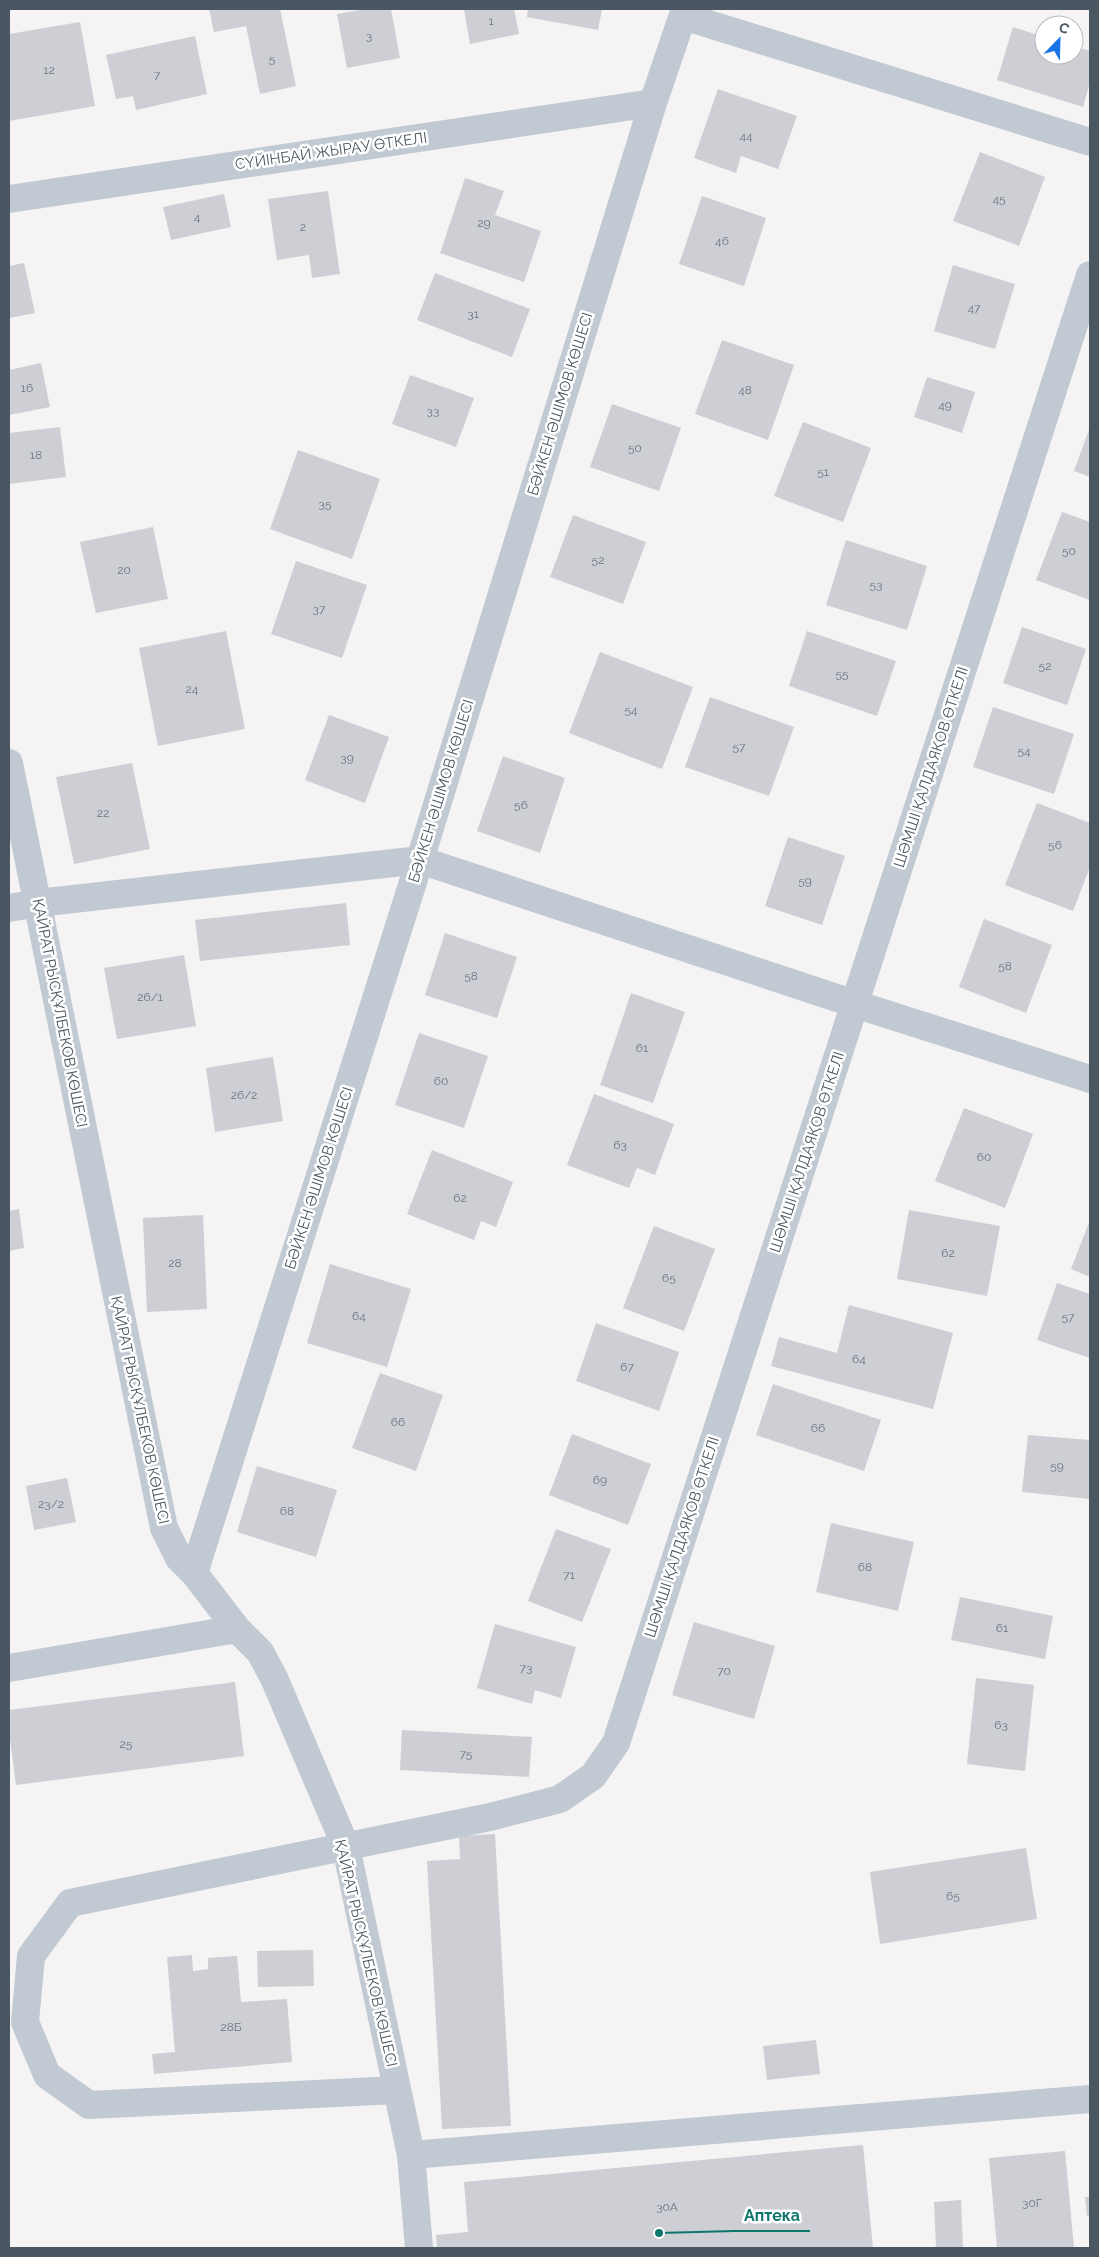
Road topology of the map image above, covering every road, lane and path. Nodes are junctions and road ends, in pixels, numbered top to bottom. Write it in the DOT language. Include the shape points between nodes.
graph roads {
  1 [pos="684,12"];
  2 [pos="653,103"];
  3 [pos="1090,142"];
  4 [pos="9,199"];
  5 [pos="1090,275"];
  6 [pos="9,762"];
  7 [pos="420,860"];
  8 [pos="38,903"];
  9 [pos="9,908"];
  10 [pos="855,1004"];
  11 [pos="1090,1079"];
  12 [pos="194,1573"];
  13 [pos="237,1629"];
  14 [pos="9,1668"];
  15 [pos="346,1847"];
  16 [pos="397,2090"];
  17 [pos="1090,2099"];
  18 [pos="411,2155"];
  19 [pos="419,2248"];
  1 -- 2 [label="street, БӘЙКЕН ӘШІМОВ КӨШЕСІ"];
  1 -- 3 [label="street"];
  2 -- 4 [label="street, СҮЙІНБАЙ ЖЫРАУ ӨТКЕЛІ"];
  2 -- 7 [label="street, БӘЙКЕН ӘШІМОВ КӨШЕСІ"];
  5 -- 10 [label="street, ШӘМШІ ҚАЛДАЯҚОВ ӨТКЕЛІ"];
  6 -- 8 [label="street, ҚАЙРАТ РЫСҚҰЛБЕКОВ КӨШЕСІ"];
  7 -- 8 [label="street"];
  7 -- 10 [label="street"];
  7 -- 12 [label="street, БӘЙКЕН ӘШІМОВ КӨШЕСІ"];
  8 -- 9 [label="street"];
  8 -- 12 [label="street, ҚАЙРАТ РЫСҚҰЛБЕКОВ КӨШЕСІ" via="164,1528 179,1558"];
  10 -- 11 [label="street"];
  10 -- 15 [label="street, ШӘМШІ ҚАЛДАЯҚОВ ӨТКЕЛІ" via="616,1742 593,1776 560,1799"];
  12 -- 13 [label="street, ҚАЙРАТ РЫСҚҰЛБЕКОВ КӨШЕСІ"];
  13 -- 14 [label="street"];
  13 -- 15 [label="street, ҚАЙРАТ РЫСҚҰЛБЕКОВ КӨШЕСІ" via="260,1652 274,1678"];
  15 -- 16 [label="street, ҚАЙРАТ РЫСҚҰЛБЕКОВ КӨШЕСІ"];
  15 -- 16 [label="street, ШӘМШІ ҚАЛДАЯҚОВ ӨТКЕЛІ" via="70,1903 31,1956 24,2022 47,2075 89,2105"];
  16 -- 18 [label="street, ҚАЙРАТ РЫСҚҰЛБЕКОВ КӨШЕСІ"];
  17 -- 18 [label="street"];
  18 -- 19 [label="street, ҚАЙРАТ РЫСҚҰЛБЕКОВ КӨШЕСІ"];
}
